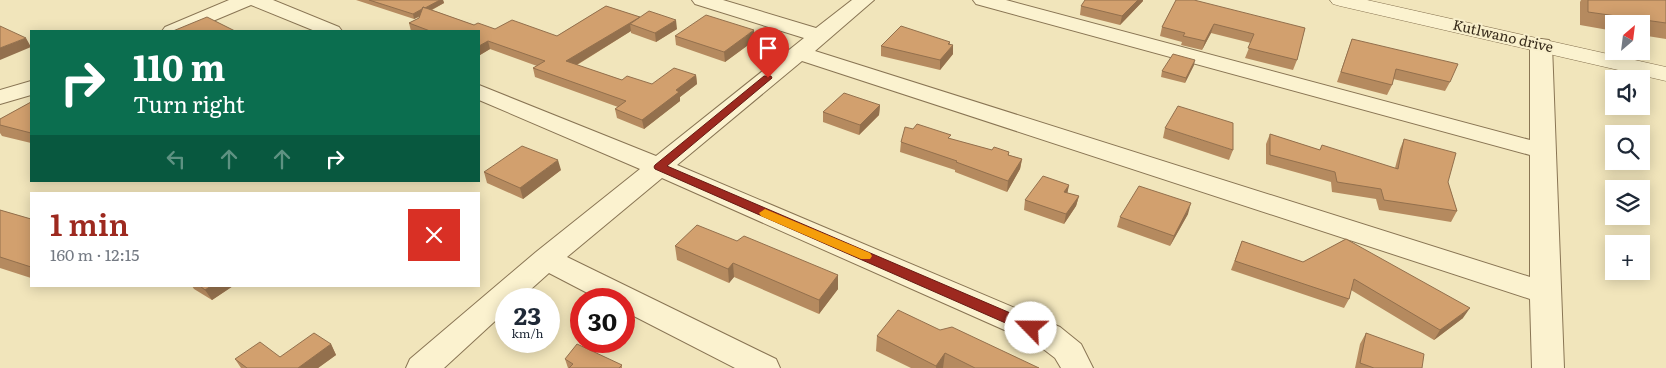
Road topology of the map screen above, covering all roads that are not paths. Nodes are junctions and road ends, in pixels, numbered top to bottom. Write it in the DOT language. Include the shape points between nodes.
graph roads {
  1 [pos="246,0"];
  2 [pos="256,0"];
  3 [pos="702,0"];
  4 [pos="864,0"];
  5 [pos="983,0"];
  6 [pos="1340,0"];
  7 [pos="174,30"];
  8 [pos="330,30"];
  9 [pos="820,36"];
  10 [pos="1541,45"];
  11 [pos="799,53"];
  12 [pos="1666,74"];
  13 [pos="30,88"];
  14 [pos="480,92"];
  15 [pos="0,97"];
  16 [pos="1544,151"];
  17 [pos="659,167"];
  18 [pos="546,259"];
  19 [pos="1545,293"];
  20 [pos="422,368"];
  21 [pos="764,368"];
  22 [pos="1077,368"];
  23 [pos="1548,368"];
  1 -- 7 [label="street"];
  2 -- 8 [label="street"];
  3 -- 9 [label="street"];
  4 -- 9 [label="street"];
  5 -- 16 [label="street"];
  6 -- 10 [label="street, Kutlwano drive"];
  9 -- 11 [label="street"];
  10 -- 12 [label="street, Kutlwano drive"];
  10 -- 16 [label="street"];
  11 -- 17 [label="street"];
  11 -- 19 [label="street"];
  13 -- 15 [label="street"];
  14 -- 17 [label="street"];
  16 -- 19 [label="street"];
  17 -- 18 [label="street"];
  17 -- 22 [label="street" via="1049,336 1071,354"];
  18 -- 20 [label="street"];
  18 -- 21 [label="street"];
  19 -- 23 [label="street"];
}
